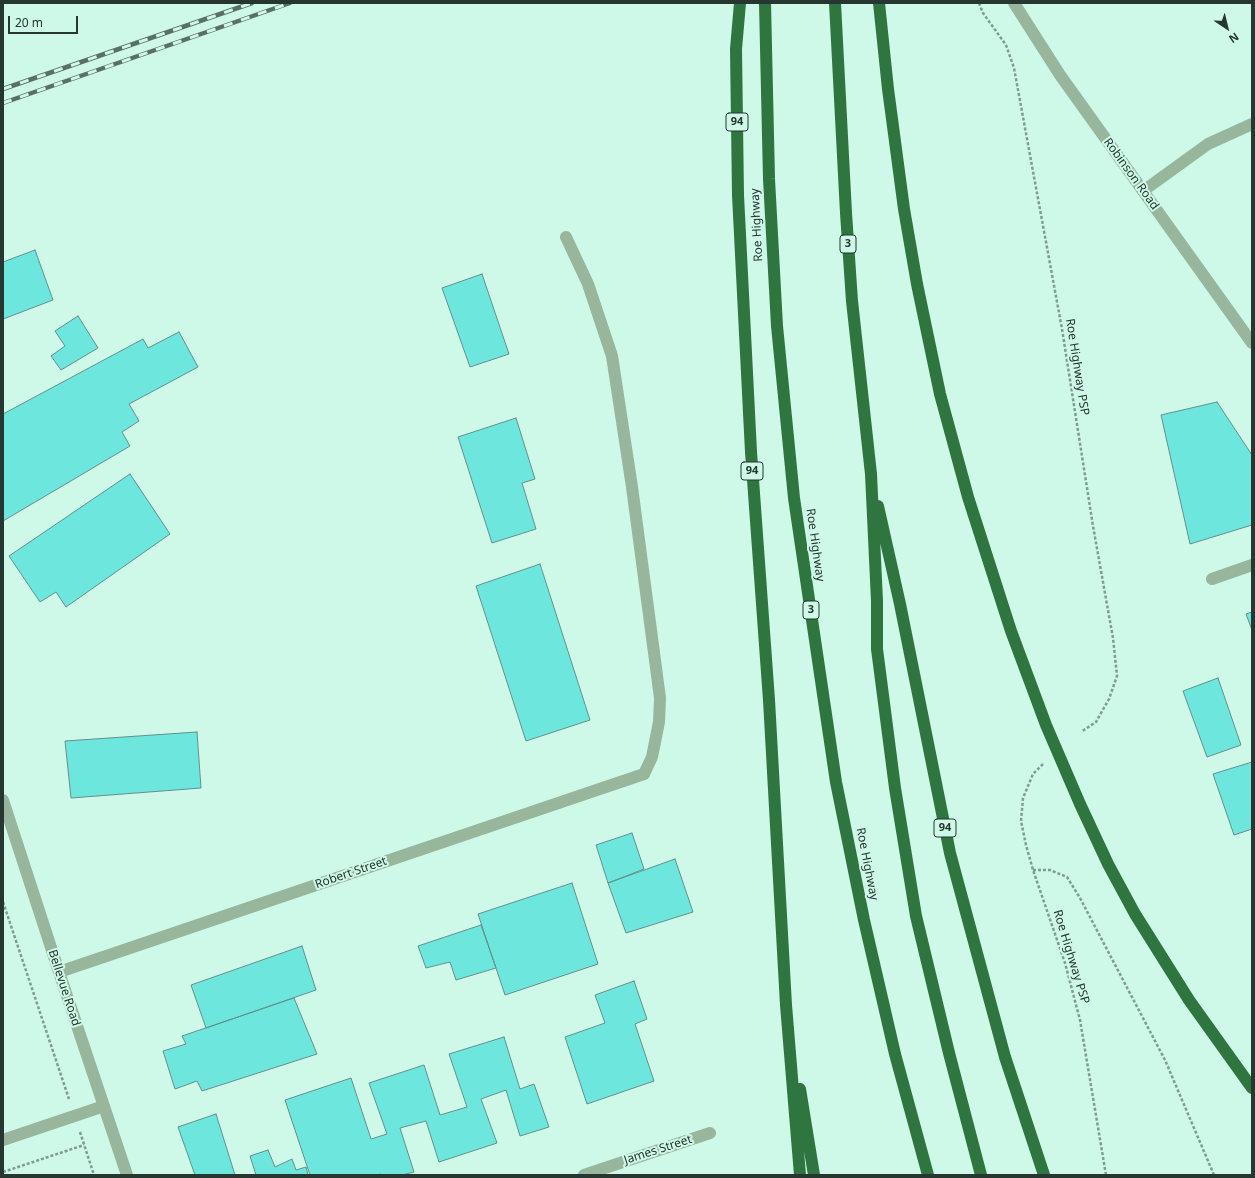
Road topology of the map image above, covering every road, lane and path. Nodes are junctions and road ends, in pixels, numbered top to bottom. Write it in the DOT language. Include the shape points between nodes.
graph roads {
  1 [pos="740,3"];
  2 [pos="765,3"];
  3 [pos="880,3"];
  4 [pos="979,3"];
  5 [pos="1014,3"];
  6 [pos="835,8"];
  7 [pos="1252,124"];
  8 [pos="1143,191"];
  9 [pos="566,237"];
  10 [pos="1252,342"];
  11 [pos="871,474"];
  12 [pos="1252,565"];
  13 [pos="1212,579"];
  14 [pos="1081,732"];
  15 [pos="1046,760"];
  16 [pos="3,800"];
  17 [pos="1033,870"];
  18 [pos="3,902"];
  19 [pos="59,972"];
  20 [pos="786,1005"];
  21 [pos="1252,1088"];
  22 [pos="104,1106"];
  23 [pos="74,1116"];
  24 [pos="710,1133"];
  25 [pos="3,1140"];
  26 [pos="84,1145"];
  27 [pos="3,1172"];
  28 [pos="94,1175"];
  29 [pos="127,1175"];
  30 [pos="584,1175"];
  31 [pos="800,1175"];
  32 [pos="814,1175"];
  33 [pos="928,1175"];
  34 [pos="981,1175"];
  35 [pos="1044,1175"];
  36 [pos="1106,1175"];
  37 [pos="1214,1175"];
  1 -- 20 [label="highway, 94" via="736,49 738,195 751,452 769,700"];
  2 -- 33 [label="highway, Roe Highway / 3" via="769,179 777,326 795,506 837,790 895,1054"];
  3 -- 21 [label="highway" via="888,89 918,291 942,402 968,497 1011,631 1046,725 1108,864 1135,914 1189,1000"];
  4 -- 14 [label="path, Roe Highway PSP" via="983,13 1006,45 1014,68 1062,329 1113,638 1117,676 1113,688 1096,722"];
  5 -- 8 [label="street, Robinson Road" via="1060,75"];
  6 -- 11 [label="highway, 3" via="852,301"];
  7 -- 8 [label="street" via="1208,144"];
  8 -- 10 [label="street, Robinson Road"];
  9 -- 19 [label="street, Robert Street" via="588,284 612,356 632,487 660,698 659,722 652,757 644,774"];
  11 -- 34 [label="highway, 3" via="877,649 894,788 916,916"];
  11 -- 35 [label="highway, 94" via="950,853 1005,1057"];
  12 -- 13 [label="street"];
  15 -- 17 [label="path, Roe Highway PSP" via="1033,774 1023,798 1021,822"];
  16 -- 19 [label="street, Bellevue Road"];
  17 -- 36 [label="path, Roe Highway PSP" via="1065,963 1080,1020"];
  17 -- 37 [label="path" via="1050,870 1067,877 1080,898 1165,1060"];
  18 -- 23 [label="path"];
  19 -- 22 [label="street, Bellevue Road"];
  20 -- 31 [label="highway, 94"];
  20 -- 32 [label="highway"];
  22 -- 23 [label="street"];
  22 -- 29 [label="street, Bellevue Road"];
  23 -- 25 [label="street"];
  23 -- 26 [label="path"];
  24 -- 30 [label="street, James Street"];
  26 -- 27 [label="path"];
  26 -- 28 [label="path"];
}
